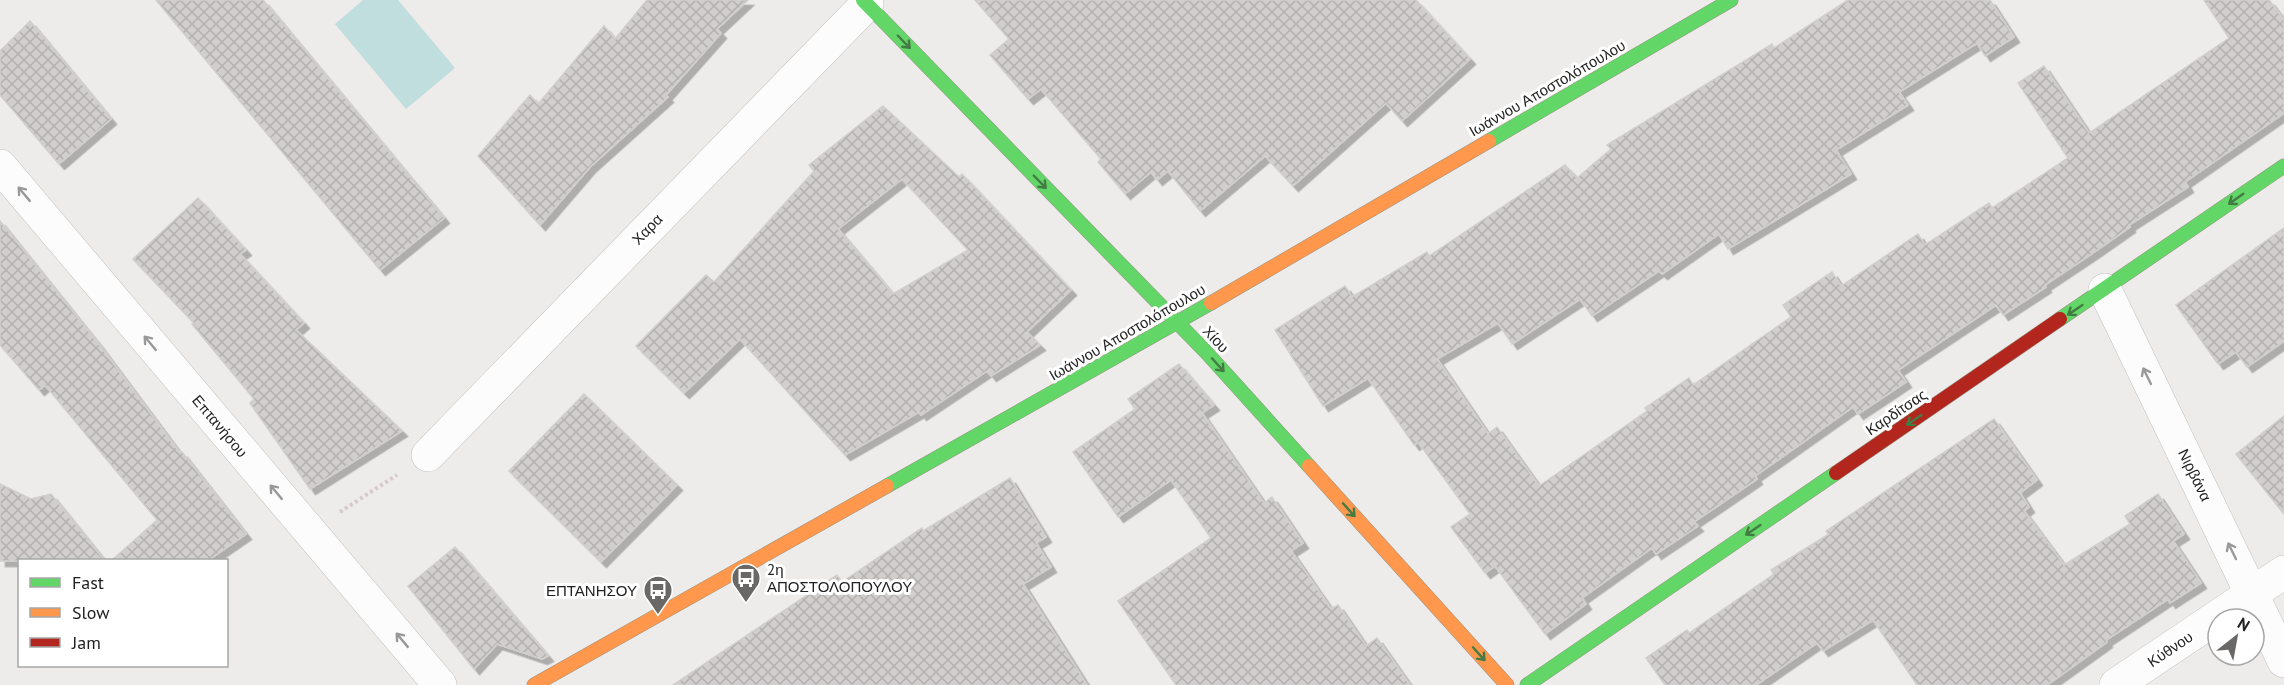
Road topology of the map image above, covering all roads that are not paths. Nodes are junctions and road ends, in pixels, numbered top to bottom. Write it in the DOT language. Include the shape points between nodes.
graph roads {
  1 [pos="1731,0"];
  2 [pos="865,2"];
  3 [pos="0,166"];
  4 [pos="2284,166"];
  5 [pos="2104,290"];
  6 [pos="1177,323"];
  7 [pos="428,455"];
  8 [pos="2284,572"];
  9 [pos="2253,593"];
  10 [pos="2284,661"];
  11 [pos="440,685"];
  12 [pos="534,685"];
  13 [pos="1507,685"];
  14 [pos="1527,685"];
  15 [pos="2116,685"];
  1 -- 6 [label="street, Ιωάννου Αποστολόπουλου"];
  2 -- 6 [label="street, Χίου, one-way"];
  2 -- 7 [label="street, Χαρα"];
  11 -- 3 [label="street, Επτανήσου, one-way"];
  4 -- 5 [label="street, Καρδίτσας, one-way"];
  9 -- 5 [label="street, Νιρβάνα, one-way"];
  5 -- 14 [label="street, Καρδίτσας, one-way"];
  6 -- 12 [label="street, Ιωάννου Αποστολόπουλου"];
  6 -- 13 [label="street, Χίου, one-way"];
  8 -- 9 [label="street, Κύθνου"];
  9 -- 10 [label="street, Νιρβάνα"];
  9 -- 15 [label="street, Κύθνου"];
}
